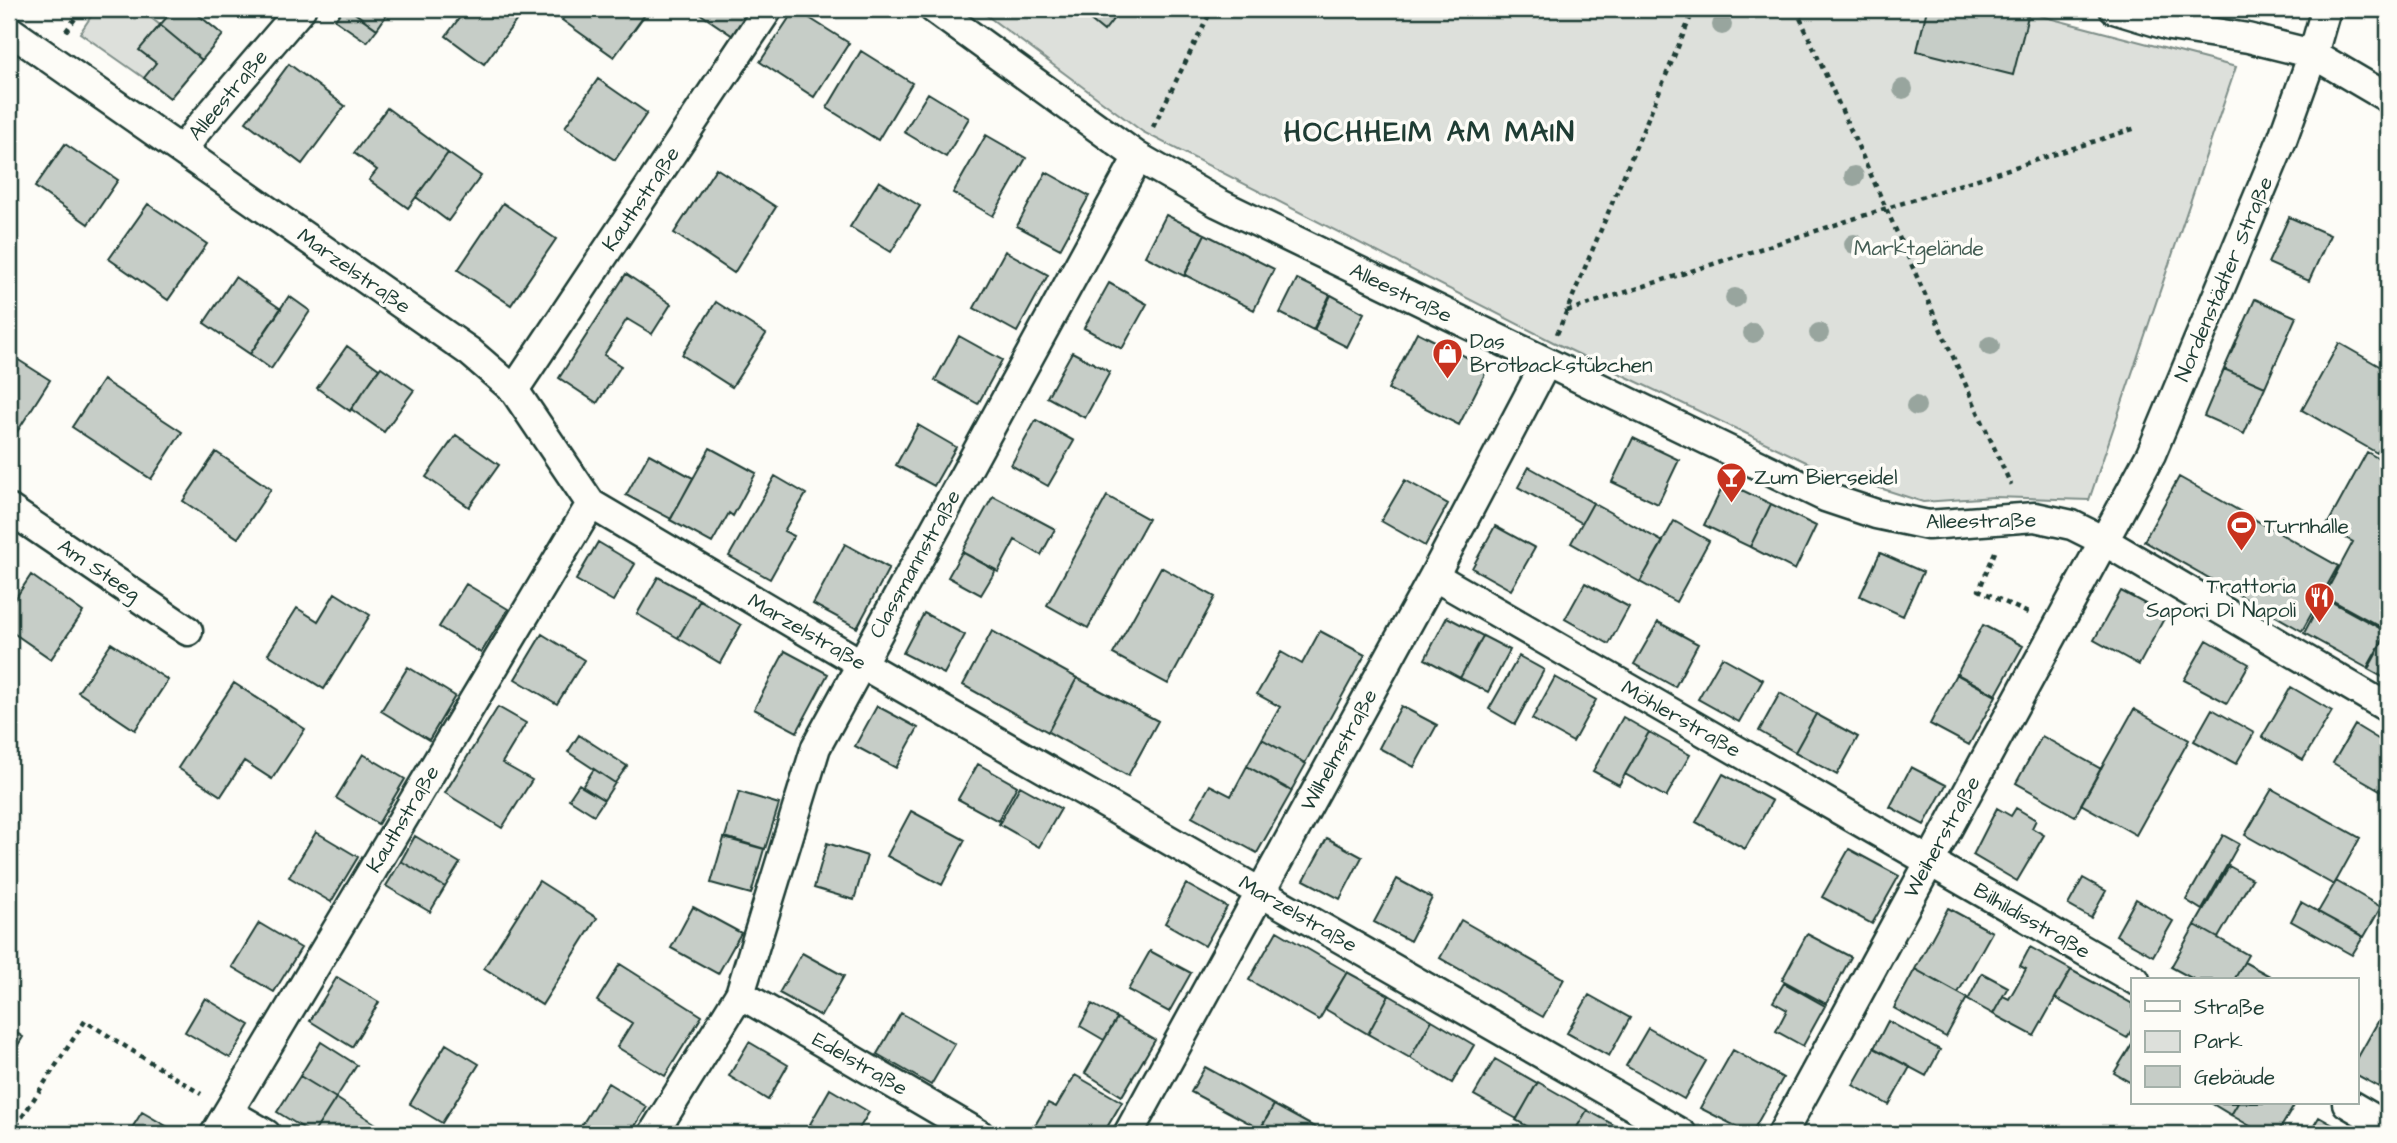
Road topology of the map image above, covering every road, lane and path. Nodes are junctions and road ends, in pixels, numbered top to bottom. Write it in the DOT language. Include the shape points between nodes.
graph roads {
  1 [pos="301,9"];
  2 [pos="768,9"];
  3 [pos="934,9"];
  4 [pos="1212,9"];
  5 [pos="1694,9"];
  6 [pos="1796,9"];
  7 [pos="2114,9"];
  8 [pos="2326,9"];
  9 [pos="9,30"];
  10 [pos="2313,54"];
  11 [pos="2388,98"];
  12 [pos="2136,128"];
  13 [pos="183,150"];
  14 [pos="1138,157"];
  15 [pos="1886,208"];
  16 [pos="1567,311"];
  17 [pos="1546,363"];
  18 [pos="514,390"];
  19 [pos="590,504"];
  20 [pos="2012,506"];
  21 [pos="9,509"];
  22 [pos="2104,541"];
  23 [pos="1434,576"];
  24 [pos="2057,627"];
  25 [pos="188,631"];
  26 [pos="860,663"];
  27 [pos="2388,708"];
  28 [pos="1929,861"];
  29 [pos="1262,893"];
  30 [pos="2132,978"];
  31 [pos="740,994"];
  32 [pos="2349,1104"];
  33 [pos="222,1123"];
  34 [pos="2388,1127"];
  35 [pos="10,1134"];
  36 [pos="266,1134"];
  37 [pos="653,1134"];
  38 [pos="979,1134"];
  39 [pos="1128,1134"];
  40 [pos="1682,1134"];
  41 [pos="1782,1134"];
  1 -- 13 [label="street, Alleestraße"];
  2 -- 18 [label="street, Kauthstraße"];
  3 -- 14 [label="street, Alleestraße"];
  4 -- 14 [label="path"];
  5 -- 16 [label="path"];
  6 -- 15 [label="path"];
  7 -- 10 [label="street" via="2170,26"];
  8 -- 10 [label="street, Nordenstädter Straße"];
  9 -- 13 [label="street, Marzelstraße"];
  10 -- 11 [label="street"];
  10 -- 22 [label="street, Nordenstädter Straße" via="2282,140 2151,454"];
  12 -- 15 [label="path"];
  13 -- 18 [label="street, Marzelstraße" via="470,352"];
  14 -- 17 [label="street, Alleestraße" via="1218,203"];
  14 -- 26 [label="street, Classmannstraße"];
  15 -- 16 [label="path"];
  15 -- 20 [label="path"];
  16 -- 17 [label="path"];
  17 -- 20 [label="street, Alleestraße" via="1838,501 1876,514 1928,524"];
  17 -- 23 [label="street, Wilhelmstraße"];
  18 -- 19 [label="street, Marzelstraße"];
  19 -- 26 [label="street, Marzelstraße"];
  19 -- 33 [label="street, Kauthstraße"];
  20 -- 22 [label="street, Alleestraße" via="2035,517 2072,525"];
  20 -- 24 [label="path" via="1979,590"];
  21 -- 25 [label="street, Am Steeg"];
  22 -- 24 [label="street, Weiherstraße"];
  22 -- 27 [label="street, Alleestraße"];
  23 -- 28 [label="street, Möhlerstraße"];
  23 -- 29 [label="street, Wilhelmstraße"];
  24 -- 28 [label="street, Weiherstraße"];
  26 -- 29 [label="street, Marzelstraße"];
  26 -- 31 [label="street, Classmannstraße" via="817,747"];
  28 -- 30 [label="street, Bilhildisstraße"];
  28 -- 41 [label="street, Weiherstraße"];
  29 -- 39 [label="street, Wilhelmstraße"];
  29 -- 40 [label="street, Marzelstraße"];
  31 -- 37 [label="street, Classmannstraße"];
  31 -- 38 [label="street, Edelstraße"];
  32 -- 34 [label="street"];
  33 -- 35 [label="path" via="85,1021"];
  33 -- 36 [label="street"];
}
